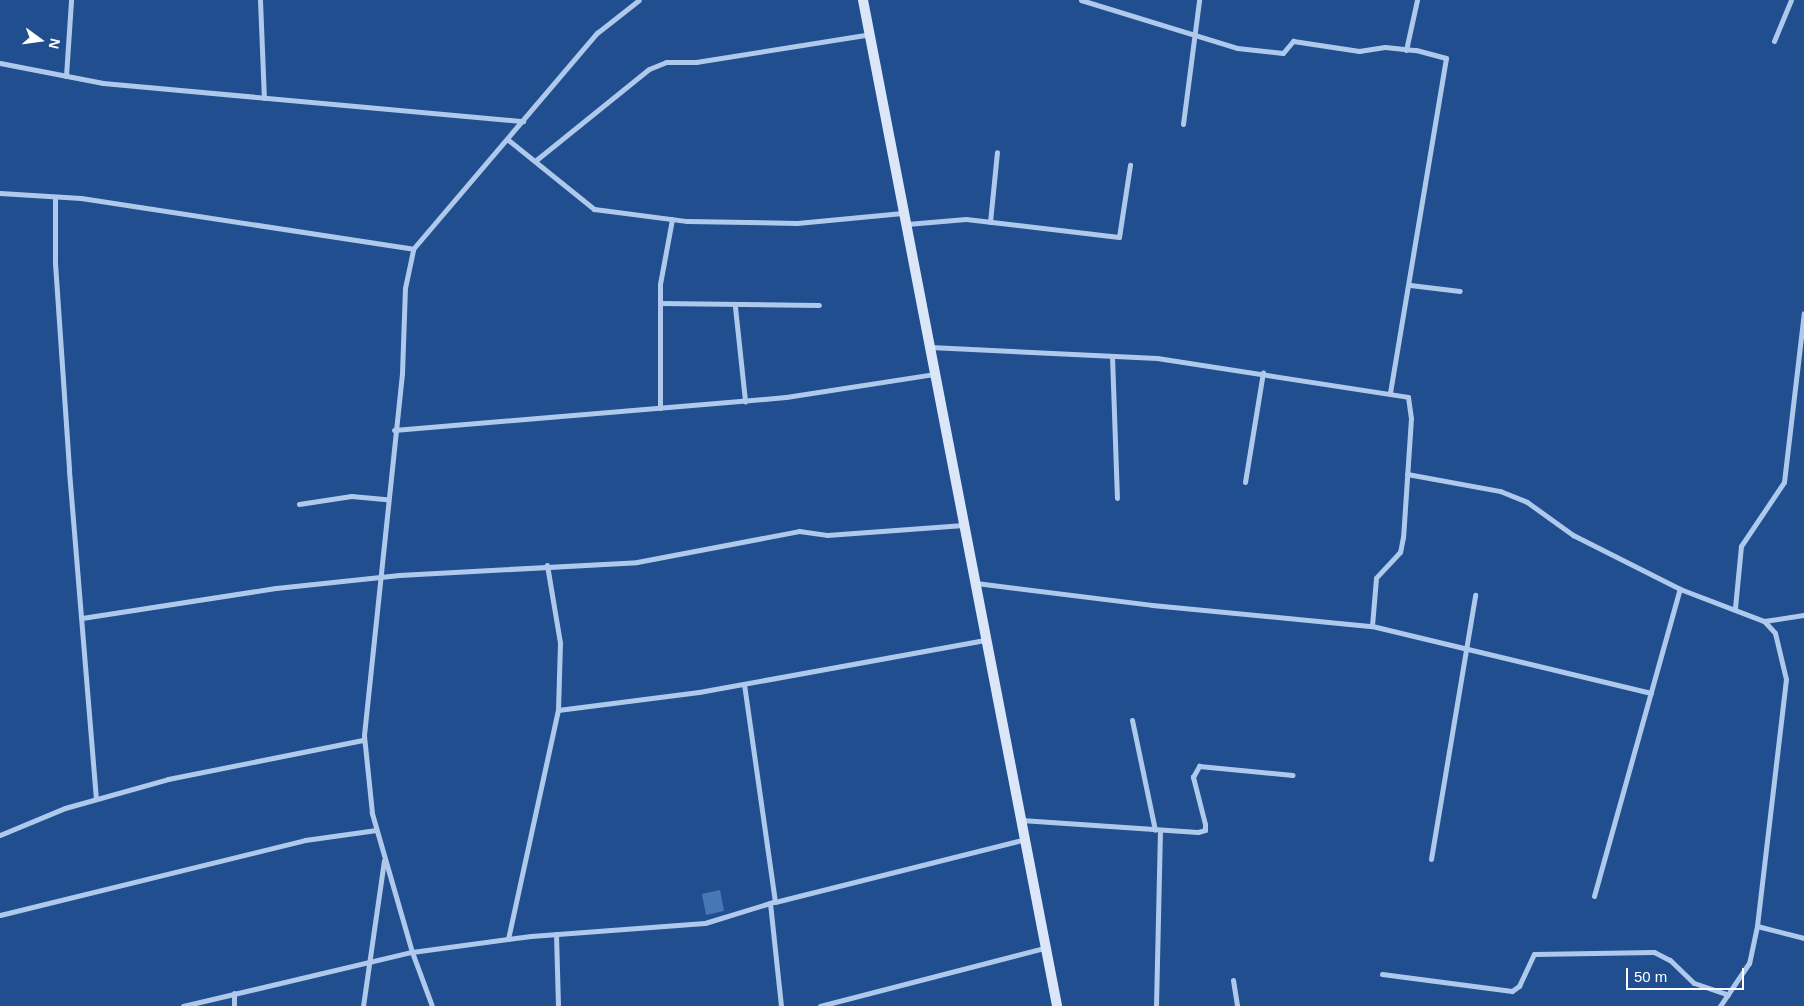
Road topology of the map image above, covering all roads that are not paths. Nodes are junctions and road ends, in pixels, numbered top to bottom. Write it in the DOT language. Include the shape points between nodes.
graph roads {
  1 [pos="71,0"];
  2 [pos="260,0"];
  3 [pos="639,0"];
  4 [pos="863,0"];
  5 [pos="1081,0"];
  6 [pos="1199,0"];
  7 [pos="1417,0"];
  8 [pos="1790,0"];
  9 [pos="870,34"];
  10 [pos="1194,35"];
  11 [pos="1774,41"];
  12 [pos="1406,50"];
  13 [pos="0,63"];
  14 [pos="66,76"];
  15 [pos="264,98"];
  16 [pos="523,120"];
  17 [pos="1182,124"];
  18 [pos="509,141"];
  19 [pos="997,152"];
  20 [pos="535,161"];
  21 [pos="1130,165"];
  22 [pos="0,194"];
  23 [pos="55,197"];
  24 [pos="904,212"];
  25 [pos="672,219"];
  26 [pos="990,222"];
  27 [pos="906,224"];
  28 [pos="413,249"];
  29 [pos="1410,285"];
  30 [pos="1460,291"];
  31 [pos="660,304"];
  32 [pos="819,306"];
  33 [pos="734,307"];
  34 [pos="1804,313"];
  35 [pos="930,347"];
  36 [pos="1112,356"];
  37 [pos="1263,372"];
  38 [pos="935,374"];
  39 [pos="1390,393"];
  40 [pos="745,401"];
  41 [pos="660,408"];
  42 [pos="394,430"];
  43 [pos="1407,474"];
  44 [pos="1245,482"];
  45 [pos="1117,498"];
  46 [pos="387,499"];
  47 [pos="299,504"];
  48 [pos="964,525"];
  49 [pos="547,565"];
  50 [pos="379,578"];
  51 [pos="975,582"];
  52 [pos="1680,589"];
  53 [pos="1475,595"];
  54 [pos="1734,608"];
  55 [pos="1804,615"];
  56 [pos="82,618"];
  57 [pos="1764,621"];
  58 [pos="1372,626"];
  59 [pos="986,640"];
  60 [pos="1469,647"];
  61 [pos="744,684"];
  62 [pos="1651,693"];
  63 [pos="558,710"];
  64 [pos="1132,720"];
  65 [pos="364,740"];
  66 [pos="1293,775"];
  67 [pos="96,799"];
  68 [pos="1021,820"];
  69 [pos="376,830"];
  70 [pos="1157,830"];
  71 [pos="0,835"];
  72 [pos="1025,840"];
  73 [pos="384,859"];
  74 [pos="1431,859"];
  75 [pos="1594,896"];
  76 [pos="772,902"];
  77 [pos="0,915"];
  78 [pos="1757,926"];
  79 [pos="556,934"];
  80 [pos="1804,938"];
  81 [pos="508,939"];
  82 [pos="1045,948"];
  83 [pos="412,952"];
  84 [pos="367,963"];
  85 [pos="1382,974"];
  86 [pos="1233,980"];
  87 [pos="234,993"];
  88 [pos="1728,995"];
  89 [pos="183,1006"];
  90 [pos="234,1006"];
  91 [pos="363,1006"];
  92 [pos="432,1006"];
  93 [pos="558,1006"];
  94 [pos="781,1006"];
  95 [pos="820,1006"];
  96 [pos="1057,1006"];
  97 [pos="1156,1006"];
  98 [pos="1237,1006"];
  99 [pos="1720,1006"];
  1 -- 14 [label="street"];
  2 -- 15 [label="street"];
  3 -- 16 [label="street" via="597,33"];
  4 -- 9 [label="main road"];
  5 -- 10 [label="street"];
  6 -- 10 [label="street"];
  7 -- 12 [label="street"];
  8 -- 11 [label="street"];
  9 -- 20 [label="street" via="658,65 606,100"];
  9 -- 24 [label="main road"];
  10 -- 12 [label="street" via="1237,48 1276,54 1283,53 1293,41 1359,51 1385,47"];
  10 -- 17 [label="street"];
  12 -- 29 [label="street" via="1442,55 1446,65"];
  13 -- 14 [label="street"];
  14 -- 15 [label="street"];
  15 -- 16 [label="street"];
  16 -- 18 [label="street"];
  18 -- 20 [label="street"];
  18 -- 28 [label="street"];
  19 -- 26 [label="street"];
  20 -- 25 [label="street" via="549,177 594,209"];
  21 -- 26 [label="street" via="1120,237"];
  22 -- 23 [label="street"];
  23 -- 28 [label="street"];
  23 -- 56 [label="street" via="58,305"];
  24 -- 25 [label="street" via="797,223"];
  24 -- 27 [label="main road"];
  25 -- 31 [label="street"];
  26 -- 27 [label="street" via="966,219"];
  27 -- 35 [label="main road"];
  28 -- 42 [label="street" via="405,288 402,373"];
  29 -- 30 [label="street"];
  29 -- 39 [label="street"];
  31 -- 33 [label="street"];
  31 -- 41 [label="street"];
  32 -- 33 [label="street"];
  33 -- 40 [label="street"];
  34 -- 54 [label="street" via="1784,482 1741,546"];
  35 -- 36 [label="street"];
  35 -- 38 [label="main road"];
  36 -- 37 [label="street" via="1157,358"];
  36 -- 45 [label="street"];
  37 -- 39 [label="street"];
  37 -- 44 [label="street"];
  38 -- 40 [label="street"];
  38 -- 48 [label="main road"];
  39 -- 43 [label="street" via="1408,398 1411,404"];
  40 -- 41 [label="street"];
  41 -- 42 [label="street"];
  42 -- 46 [label="street"];
  43 -- 52 [label="street" via="1500,491 1527,502 1573,535"];
  43 -- 58 [label="street" via="1400,552 1376,578"];
  46 -- 47 [label="street" via="351,496"];
  46 -- 50 [label="street"];
  48 -- 49 [label="street" via="827,535 799,531 637,562"];
  48 -- 51 [label="main road"];
  49 -- 50 [label="street"];
  49 -- 63 [label="street" via="560,643"];
  50 -- 56 [label="street" via="276,588"];
  50 -- 65 [label="street"];
  51 -- 58 [label="street" via="1152,605"];
  51 -- 59 [label="main road"];
  52 -- 54 [label="street"];
  52 -- 62 [label="street"];
  53 -- 60 [label="street"];
  54 -- 57 [label="street"];
  55 -- 57 [label="street"];
  56 -- 67 [label="street"];
  57 -- 78 [label="street" via="1775,633 1786,679"];
  58 -- 60 [label="street"];
  59 -- 61 [label="street"];
  59 -- 68 [label="main road"];
  60 -- 62 [label="street"];
  60 -- 74 [label="street"];
  61 -- 63 [label="street"];
  61 -- 76 [label="street"];
  62 -- 75 [label="street"];
  63 -- 81 [label="street"];
  64 -- 70 [label="street"];
  65 -- 67 [label="street" via="168,779"];
  65 -- 69 [label="street" via="368,799"];
  66 -- 70 [label="street" via="1199,766 1193,777 1205,830"];
  67 -- 71 [label="street"];
  68 -- 70 [label="street"];
  68 -- 72 [label="main road"];
  69 -- 73 [label="street"];
  69 -- 77 [label="street" via="305,840"];
  70 -- 97 [label="street"];
  72 -- 76 [label="street"];
  72 -- 82 [label="main road"];
  73 -- 83 [label="street"];
  73 -- 84 [label="street"];
  76 -- 79 [label="street" via="705,923"];
  76 -- 94 [label="street"];
  78 -- 80 [label="street"];
  78 -- 88 [label="street" via="1749,963"];
  79 -- 81 [label="street"];
  79 -- 93 [label="street"];
  81 -- 83 [label="street"];
  82 -- 95 [label="street"];
  82 -- 96 [label="main road"];
  83 -- 84 [label="street"];
  83 -- 92 [label="street"];
  84 -- 87 [label="street"];
  84 -- 91 [label="street"];
  85 -- 88 [label="street" via="1512,991 1519,986 1534,954 1654,952 1670,960 1694,983"];
  86 -- 98 [label="street"];
  87 -- 89 [label="street"];
  87 -- 90 [label="street"];
  88 -- 99 [label="street"];
}
